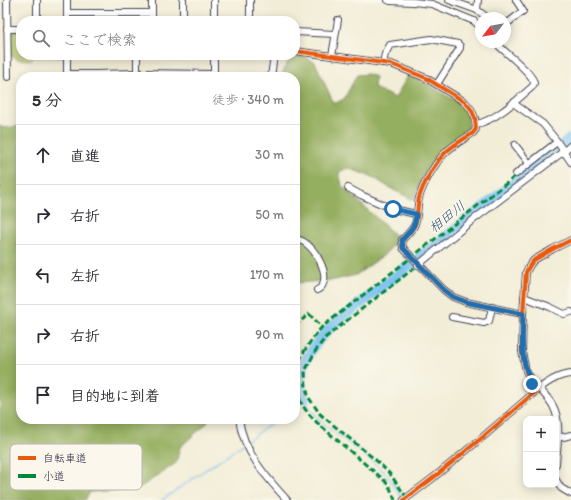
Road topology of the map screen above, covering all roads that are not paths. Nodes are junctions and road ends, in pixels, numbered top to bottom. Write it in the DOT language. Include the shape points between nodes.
graph roads {
  1 [pos="7,0"];
  2 [pos="37,0"];
  3 [pos="67,0"];
  4 [pos="152,0"];
  5 [pos="183,0"];
  6 [pos="214,0"];
  7 [pos="250,0"];
  8 [pos="388,0"];
  9 [pos="449,0"];
  10 [pos="478,0"];
  11 [pos="516,0"];
  12 [pos="413,1"];
  13 [pos="3,9"];
  14 [pos="477,10"];
  15 [pos="480,12"];
  16 [pos="67,13"];
  17 [pos="152,13"];
  18 [pos="37,16"];
  19 [pos="183,16"];
  20 [pos="214,16"];
  21 [pos="250,16"];
  22 [pos="338,20"];
  23 [pos="511,20"];
  24 [pos="475,22"];
  25 [pos="7,29"];
  26 [pos="16,29"];
  27 [pos="300,32"];
  28 [pos="335,34"];
  29 [pos="502,48"];
  30 [pos="300,52"];
  31 [pos="332,56"];
  32 [pos="67,60"];
  33 [pos="137,60"];
  34 [pos="214,60"];
  35 [pos="273,60"];
  36 [pos="383,63"];
  37 [pos="67,72"];
  38 [pos="137,72"];
  39 [pos="214,72"];
  40 [pos="272,72"];
  41 [pos="8,77"];
  42 [pos="437,84"];
  43 [pos="513,104"];
  44 [pos="476,124"];
  45 [pos="558,143"];
  46 [pos="515,145"];
  47 [pos="571,145"];
  48 [pos="563,151"];
  49 [pos="571,162"];
  50 [pos="529,163"];
  51 [pos="516,174"];
  52 [pos="348,188"];
  53 [pos="416,214"];
  54 [pos="300,240"];
  55 [pos="571,240"];
  56 [pos="417,264"];
  57 [pos="318,290"];
  58 [pos="524,297"];
  59 [pos="492,307"];
  60 [pos="571,312"];
  61 [pos="523,314"];
  62 [pos="452,317"];
  63 [pos="571,374"];
  64 [pos="537,390"];
  65 [pos="557,416"];
  66 [pos="240,424"];
  67 [pos="571,435"];
  68 [pos="559,437"];
  69 [pos="559,485"];
  70 [pos="571,494"];
  71 [pos="406,499"];
  72 [pos="287,500"];
  1 -- 13 [label="street"];
  2 -- 18 [label="street"];
  3 -- 16 [label="street"];
  4 -- 17 [label="street"];
  5 -- 19 [label="street"];
  6 -- 20 [label="street"];
  7 -- 21 [label="street"];
  8 -- 12 [label="street"];
  9 -- 14 [label="street"];
  10 -- 14 [label="street"];
  11 -- 23 [label="street" via="523,11"];
  12 -- 24 [label="street" via="432,4"];
  13 -- 25 [label="street"];
  14 -- 15 [label="street"];
  16 -- 17 [label="street"];
  22 -- 28 [label="street"];
  25 -- 26 [label="street"];
  25 -- 41 [label="street"];
  27 -- 28 [label="street"];
  28 -- 31 [label="street"];
  29 -- 43 [label="street" via="534,83"];
  30 -- 31 [label="street"];
  31 -- 36 [label="street"];
  32 -- 37 [label="street"];
  33 -- 38 [label="street"];
  34 -- 39 [label="street"];
  35 -- 40 [label="street"];
  36 -- 42 [label="street" via="406,69"];
  36 -- 42 [label="street" via="390,45 431,39 458,44 460,48"];
  42 -- 44 [label="street" via="471,109"];
  43 -- 44 [label="street" via="489,120"];
  43 -- 45 [label="street" via="543,124"];
  44 -- 53 [label="street" via="473,133 440,158 419,197"];
  45 -- 48 [label="street"];
  45 -- 50 [label="street"];
  46 -- 50 [label="street"];
  47 -- 48 [label="street"];
  48 -- 49 [label="street"];
  48 -- 56 [label="street"];
  50 -- 51 [label="street"];
  52 -- 53 [label="street" via="393,209"];
  53 -- 56 [label="street" via="414,226 402,240 403,248"];
  54 -- 57 [label="street" via="318,258 323,269 324,278"];
  55 -- 58 [label="street" via="534,260 526,272"];
  56 -- 59 [label="street" via="453,297"];
  58 -- 60 [label="street" via="564,314"];
  58 -- 61 [label="street"];
  59 -- 61 [label="street"];
  59 -- 62 [label="street" via="489,321 484,323"];
  61 -- 64 [label="street" via="522,352 528,375"];
  63 -- 64 [label="street" via="555,378"];
  64 -- 65 [label="street" via="553,406"];
  64 -- 71 [label="street"];
  66 -- 72 [label="street" via="256,463"];
  67 -- 68 [label="street"];
  69 -- 70 [label="street"];
}
